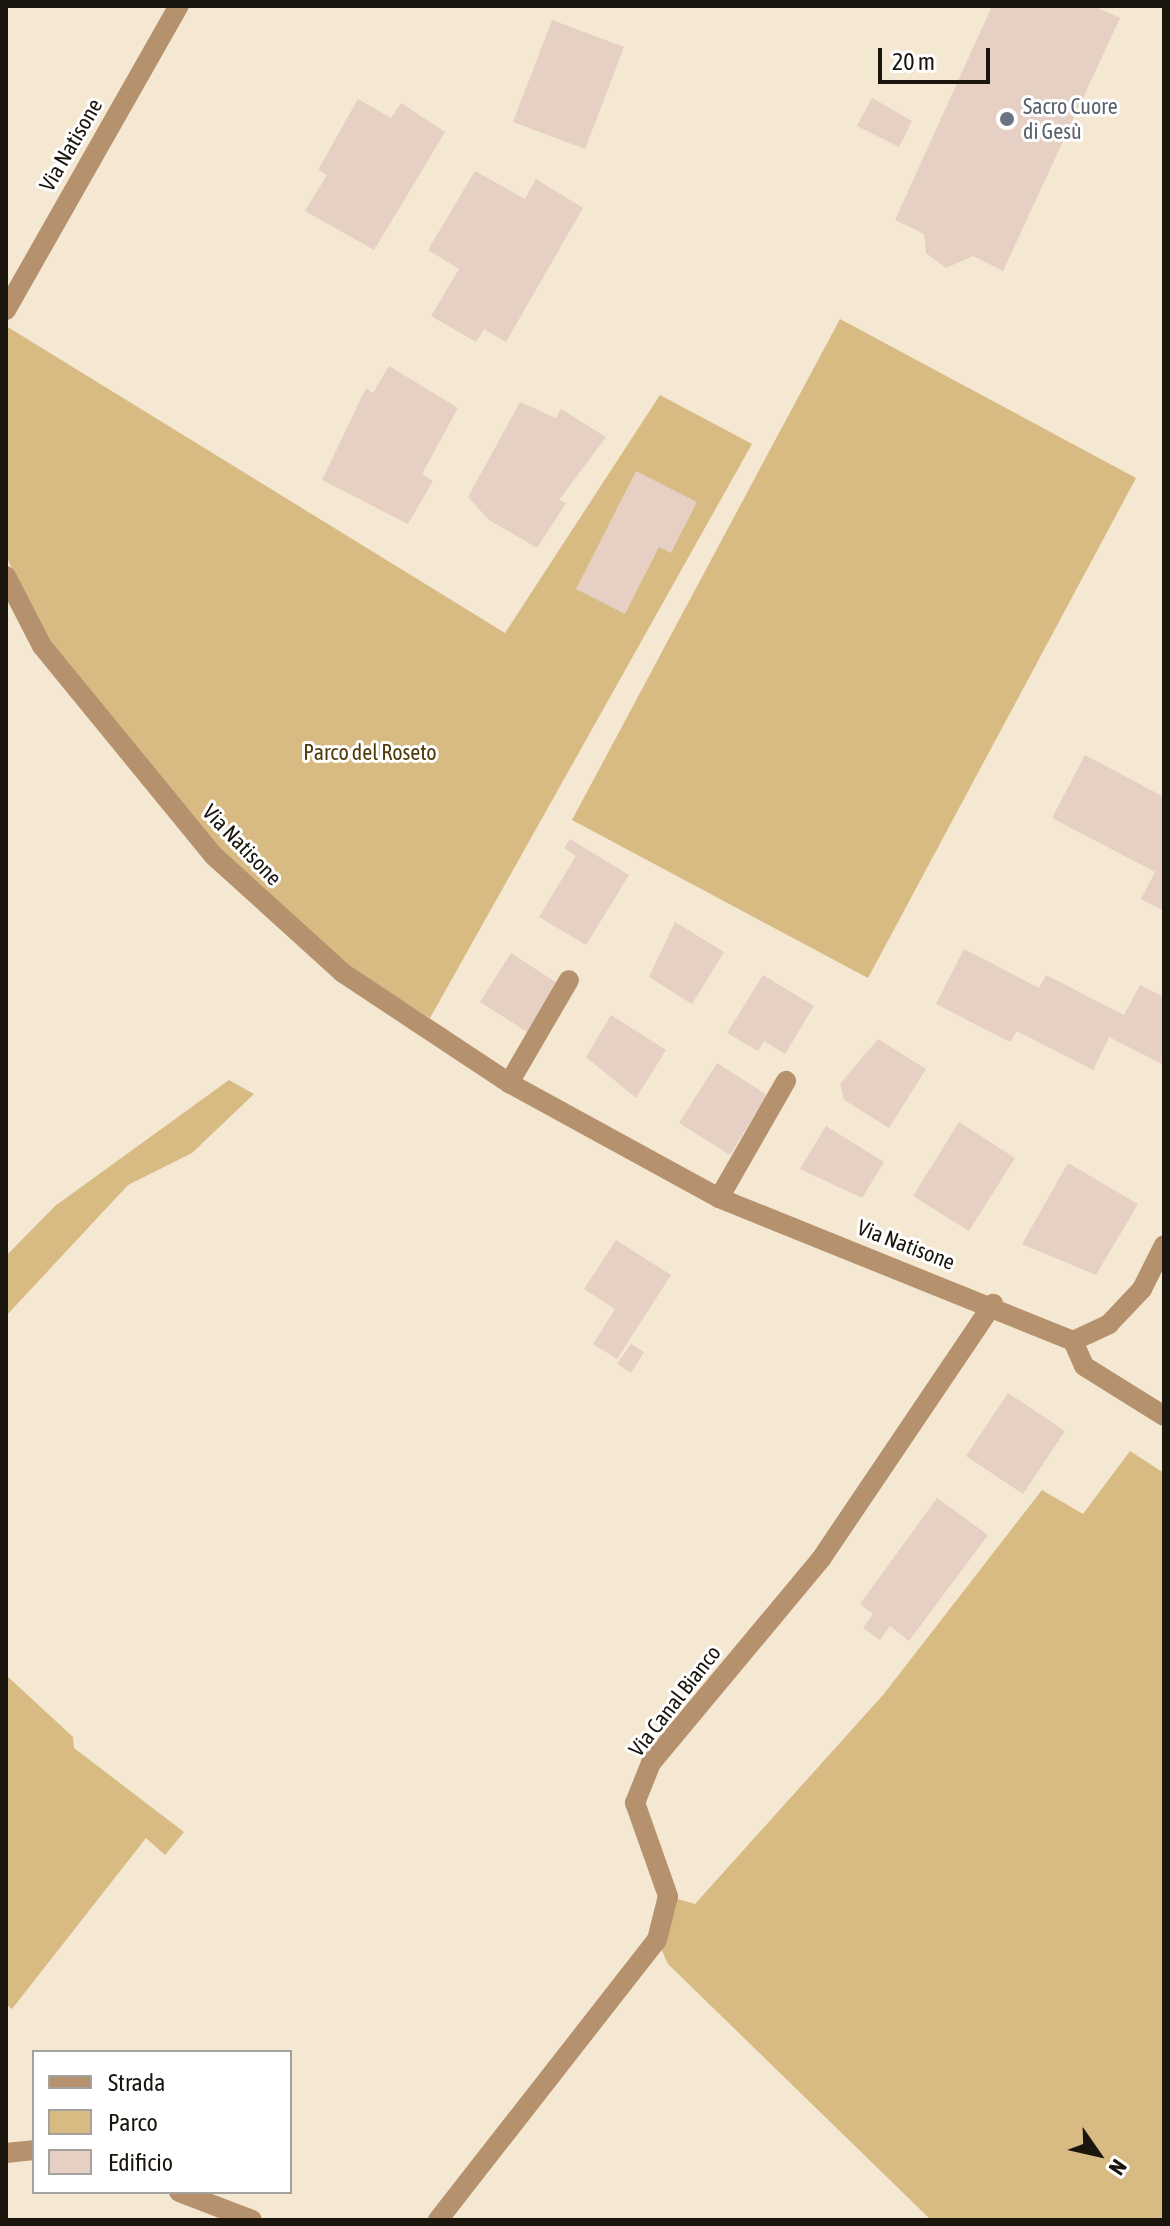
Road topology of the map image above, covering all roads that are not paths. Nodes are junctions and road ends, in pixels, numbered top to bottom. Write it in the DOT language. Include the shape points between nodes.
graph roads {
  1 [pos="179,6"];
  2 [pos="6,310"];
  3 [pos="6,576"];
  4 [pos="569,980"];
  5 [pos="786,1081"];
  6 [pos="509,1083"];
  7 [pos="719,1198"];
  8 [pos="1164,1245"];
  9 [pos="993,1304"];
  10 [pos="1073,1341"];
  11 [pos="1164,1416"];
  12 [pos="32,2150"];
  13 [pos="6,2153"];
  14 [pos="184,2194"];
  15 [pos="252,2220"];
  16 [pos="438,2220"];
  1 -- 2 [label="street, Via Natisone"];
  3 -- 6 [label="street, Via Natisone" via="42,646 214,856 343,973"];
  4 -- 6 [label="street"];
  5 -- 7 [label="street"];
  6 -- 7 [label="street, Via Natisone"];
  7 -- 9 [label="street, Via Natisone"];
  8 -- 10 [label="street" via="1142,1289 1109,1324"];
  9 -- 10 [label="street, Via Natisone"];
  9 -- 16 [label="street, Via Canal Bianco" via="821,1559 651,1763 635,1803 668,1896 657,1940"];
  10 -- 11 [label="street" via="1084,1366"];
  12 -- 13 [label="street"];
  14 -- 15 [label="street"];
}
